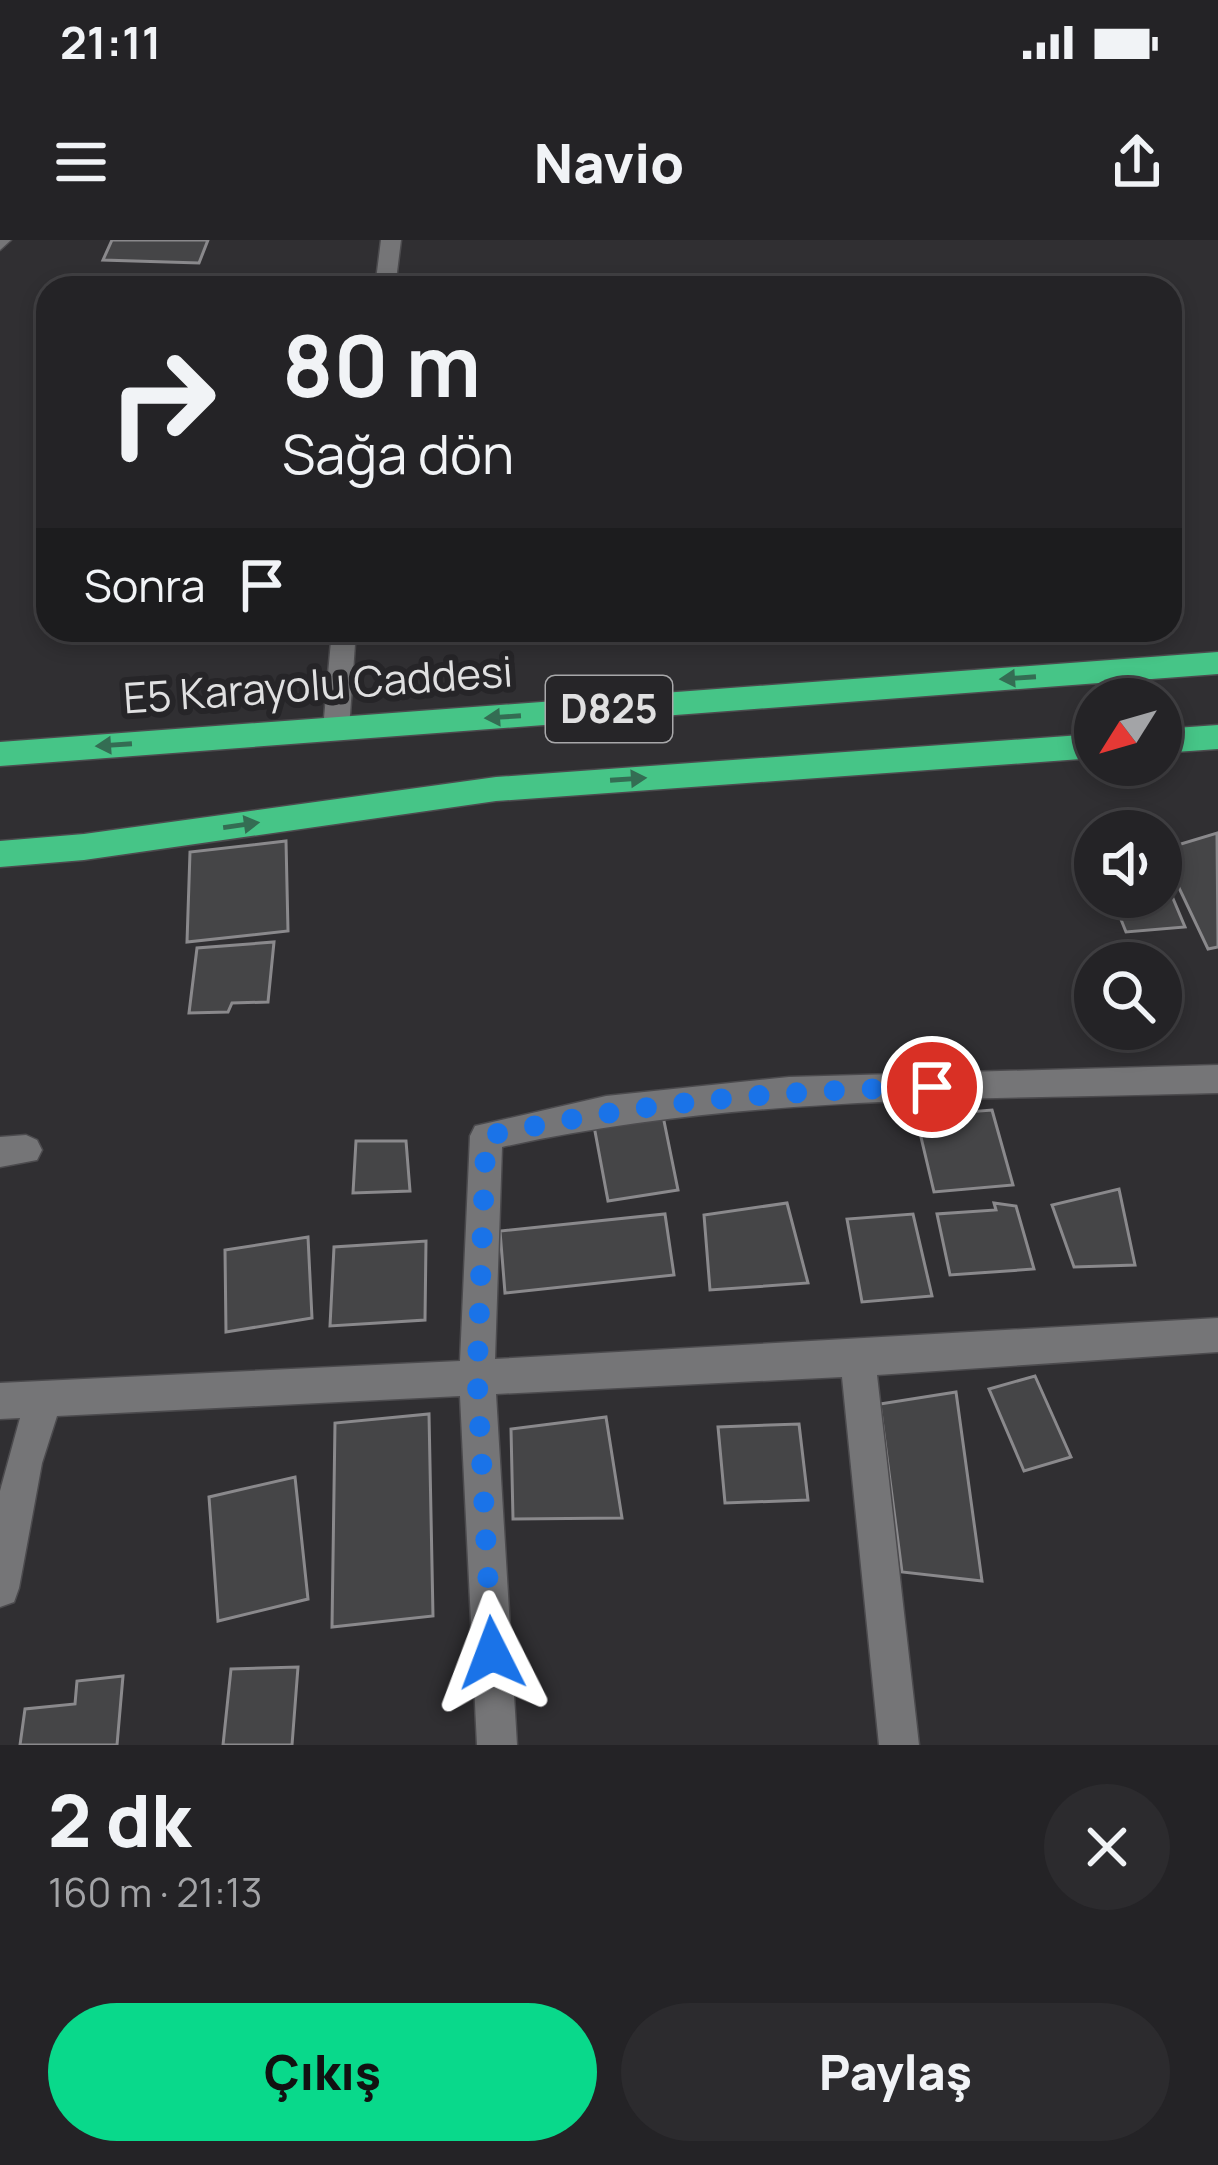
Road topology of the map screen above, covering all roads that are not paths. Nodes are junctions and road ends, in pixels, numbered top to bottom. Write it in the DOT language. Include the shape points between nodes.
graph roads {
  1 [pos="391,240"];
  2 [pos="386,276"];
  3 [pos="343,642"];
  4 [pos="1218,663"];
  5 [pos="336,729"];
  6 [pos="1218,737"];
  7 [pos="1182,740"];
  8 [pos="1074,748"];
  9 [pos="0,754"];
  10 [pos="0,854"];
  11 [pos="1218,1079"];
  12 [pos="1218,1335"];
  13 [pos="858,1359"];
  14 [pos="477,1376"];
  15 [pos="44,1400"];
  16 [pos="0,1401"];
  17 [pos="0,1588"];
  18 [pos="497,1745"];
  19 [pos="899,1745"];
  1 -- 2 [label="street"];
  3 -- 5 [label="street"];
  4 -- 5 [label="highway, E5 Karayolu Caddesi / D825, one-way"];
  5 -- 9 [label="highway, E5 Karayolu Caddesi / D825, one-way"];
  6 -- 7 [label="highway"];
  10 -- 8 [label="highway, D825, one-way" via="496,789"];
  11 -- 14 [label="street" via="789,1090 606,1110 486,1136"];
  12 -- 13 [label="street"];
  13 -- 14 [label="street"];
  13 -- 19 [label="street"];
  14 -- 15 [label="street"];
  14 -- 18 [label="street"];
  15 -- 16 [label="street"];
  15 -- 17 [label="street"];
}
